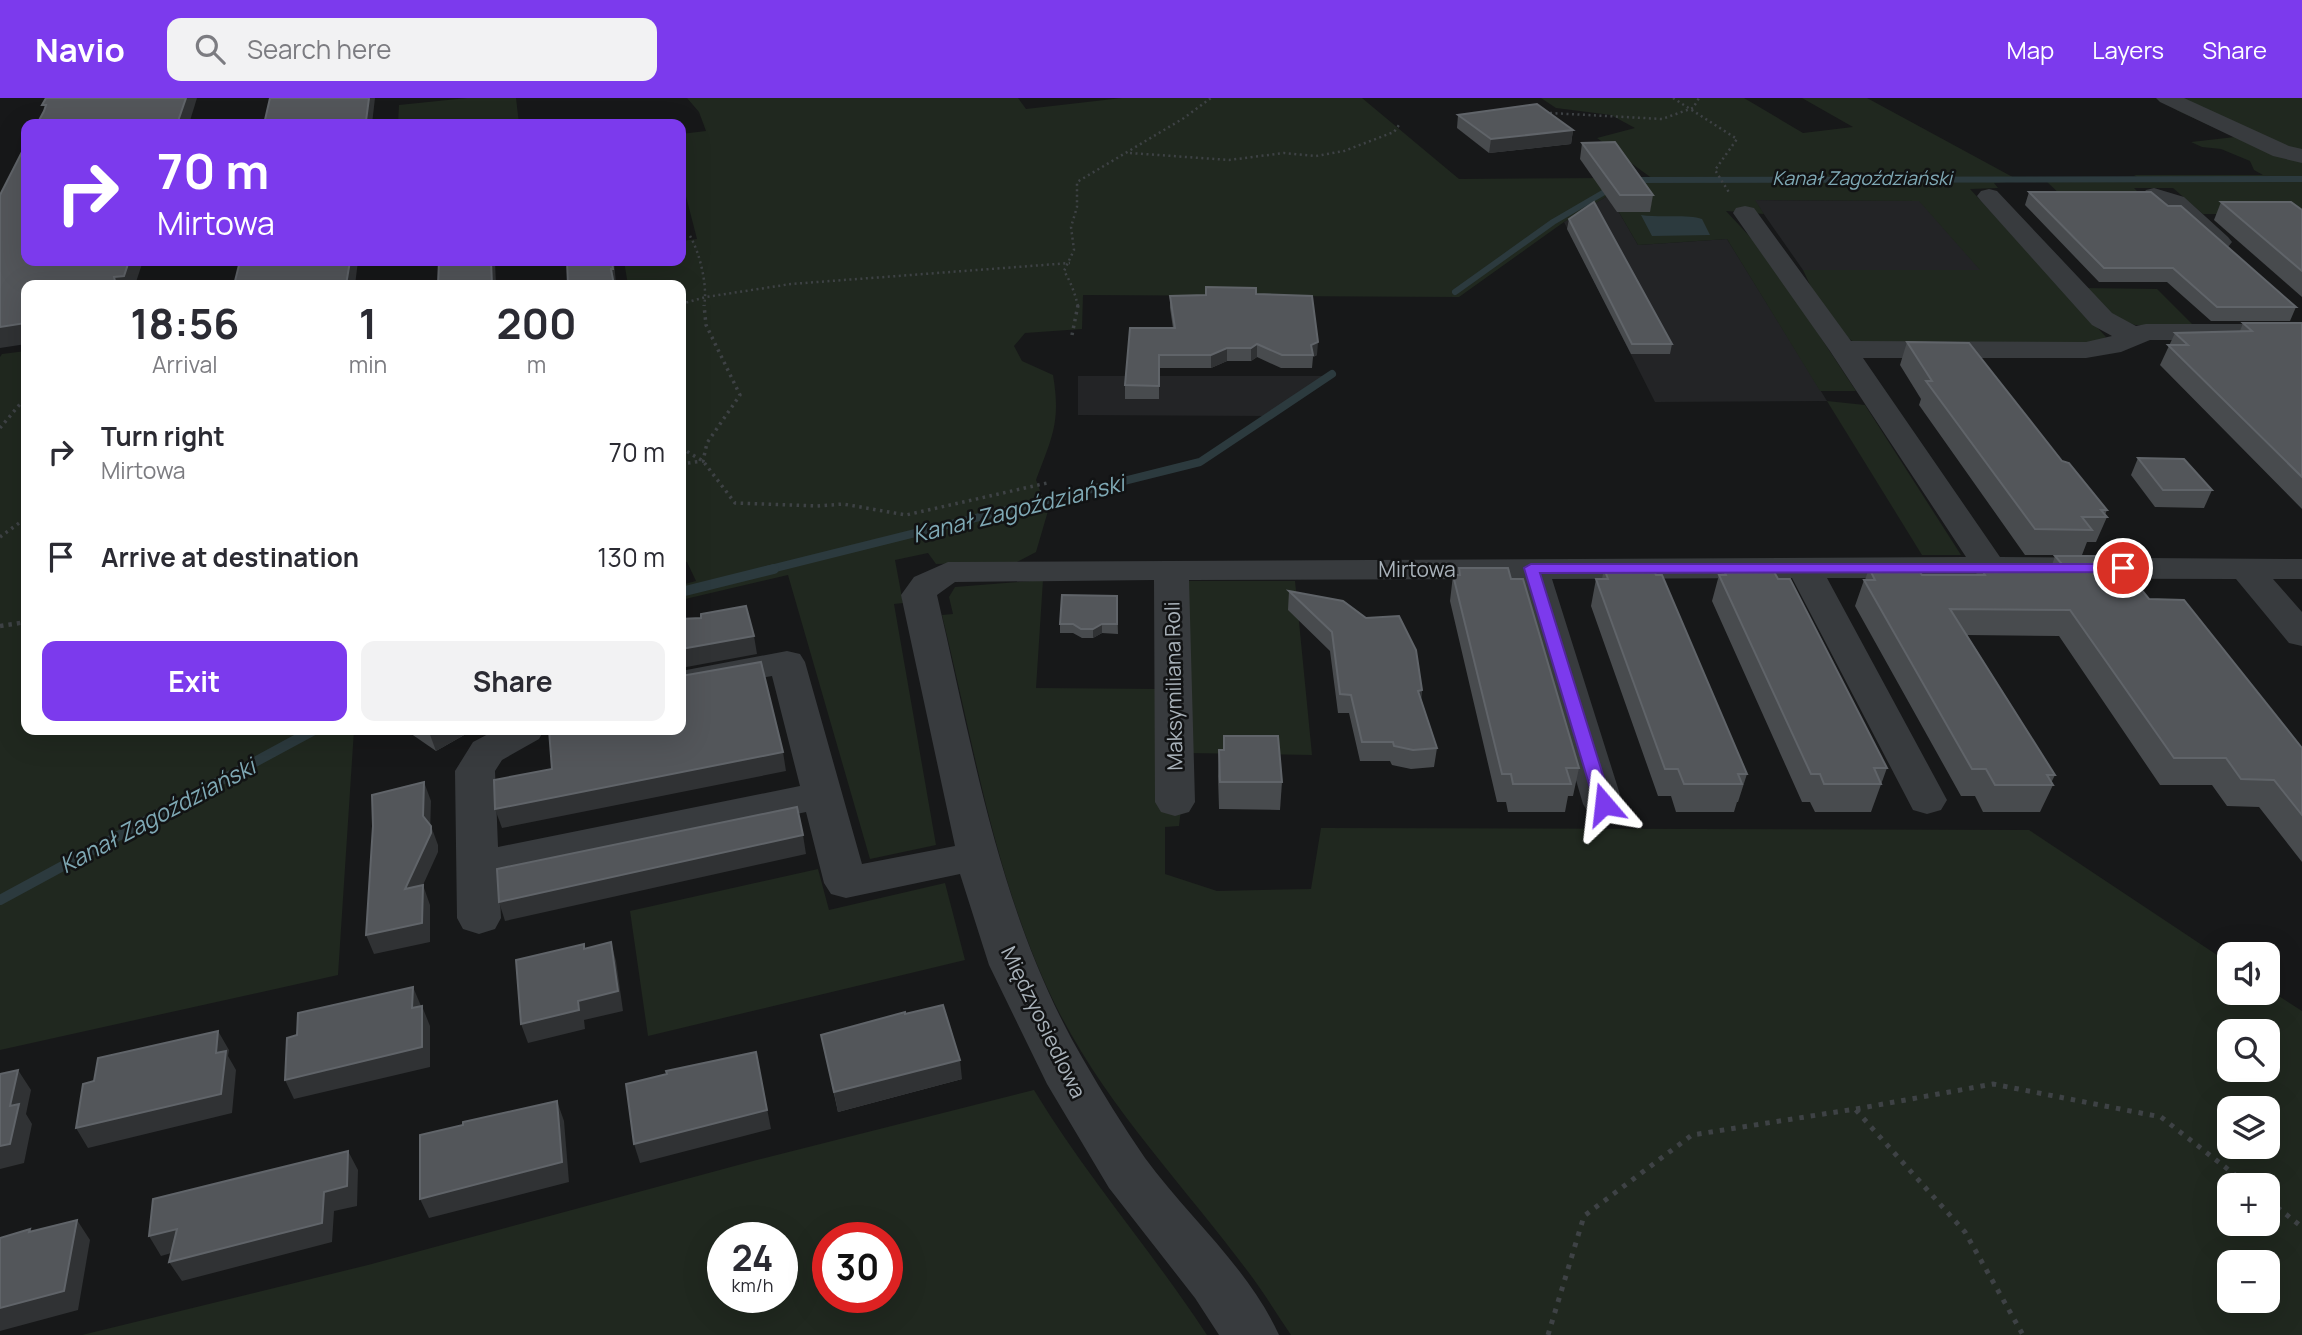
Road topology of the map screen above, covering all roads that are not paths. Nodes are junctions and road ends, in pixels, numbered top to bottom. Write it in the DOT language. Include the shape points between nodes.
graph roads {
  1 [pos="2168,98"];
  2 [pos="2302,156"];
  3 [pos="2154,195"];
  4 [pos="1989,196"];
  5 [pos="1745,214"];
  6 [pos="2233,254"];
  7 [pos="2299,317"];
  8 [pos="2133,336"];
  9 [pos="1843,349"];
  10 [pos="1990,567"];
  11 [pos="1531,568"];
  12 [pos="1804,568"];
  13 [pos="2246,569"];
  14 [pos="2302,569"];
  15 [pos="1171,570"];
  16 [pos="926,584"];
  17 [pos="2302,635"];
  18 [pos="686,681"];
  19 [pos="516,735"];
  20 [pos="821,795"];
  21 [pos="1927,800"];
  22 [pos="1175,802"];
  23 [pos="1604,804"];
  24 [pos="978,856"];
  25 [pos="478,866"];
  26 [pos="480,918"];
  27 [pos="1251,1335"];
  1 -- 2 [label="street" via="2281,151"];
  3 -- 6 [label="street" via="2175,202"];
  4 -- 8 [label="street" via="2102,319"];
  5 -- 9 [label="street"];
  7 -- 8 [label="street"];
  8 -- 9 [label="street" via="2086,350"];
  9 -- 10 [label="street"];
  10 -- 12 [label="street, Mirtowa"];
  10 -- 13 [label="street, Mirtowa"];
  11 -- 12 [label="street, Mirtowa"];
  11 -- 15 [label="street, Mirtowa"];
  11 -- 23 [label="street"];
  12 -- 21 [label="street"];
  13 -- 14 [label="street, Mirtowa"];
  13 -- 17 [label="street"];
  15 -- 16 [label="street, Mirtowa" via="948,572"];
  15 -- 22 [label="street, Maksymiliana Roli"];
  16 -- 24 [label="street, Międzyosiedlowa" via="919,594"];
  18 -- 20 [label="street" via="787,662"];
  19 -- 25 [label="street" via="487,751 475,771"];
  20 -- 24 [label="street" via="846,883"];
  20 -- 25 [label="street"];
  24 -- 27 [label="street, Międzyosiedlowa" via="1012,965 1064,1070 1127,1173"];
  25 -- 26 [label="street"];
}
